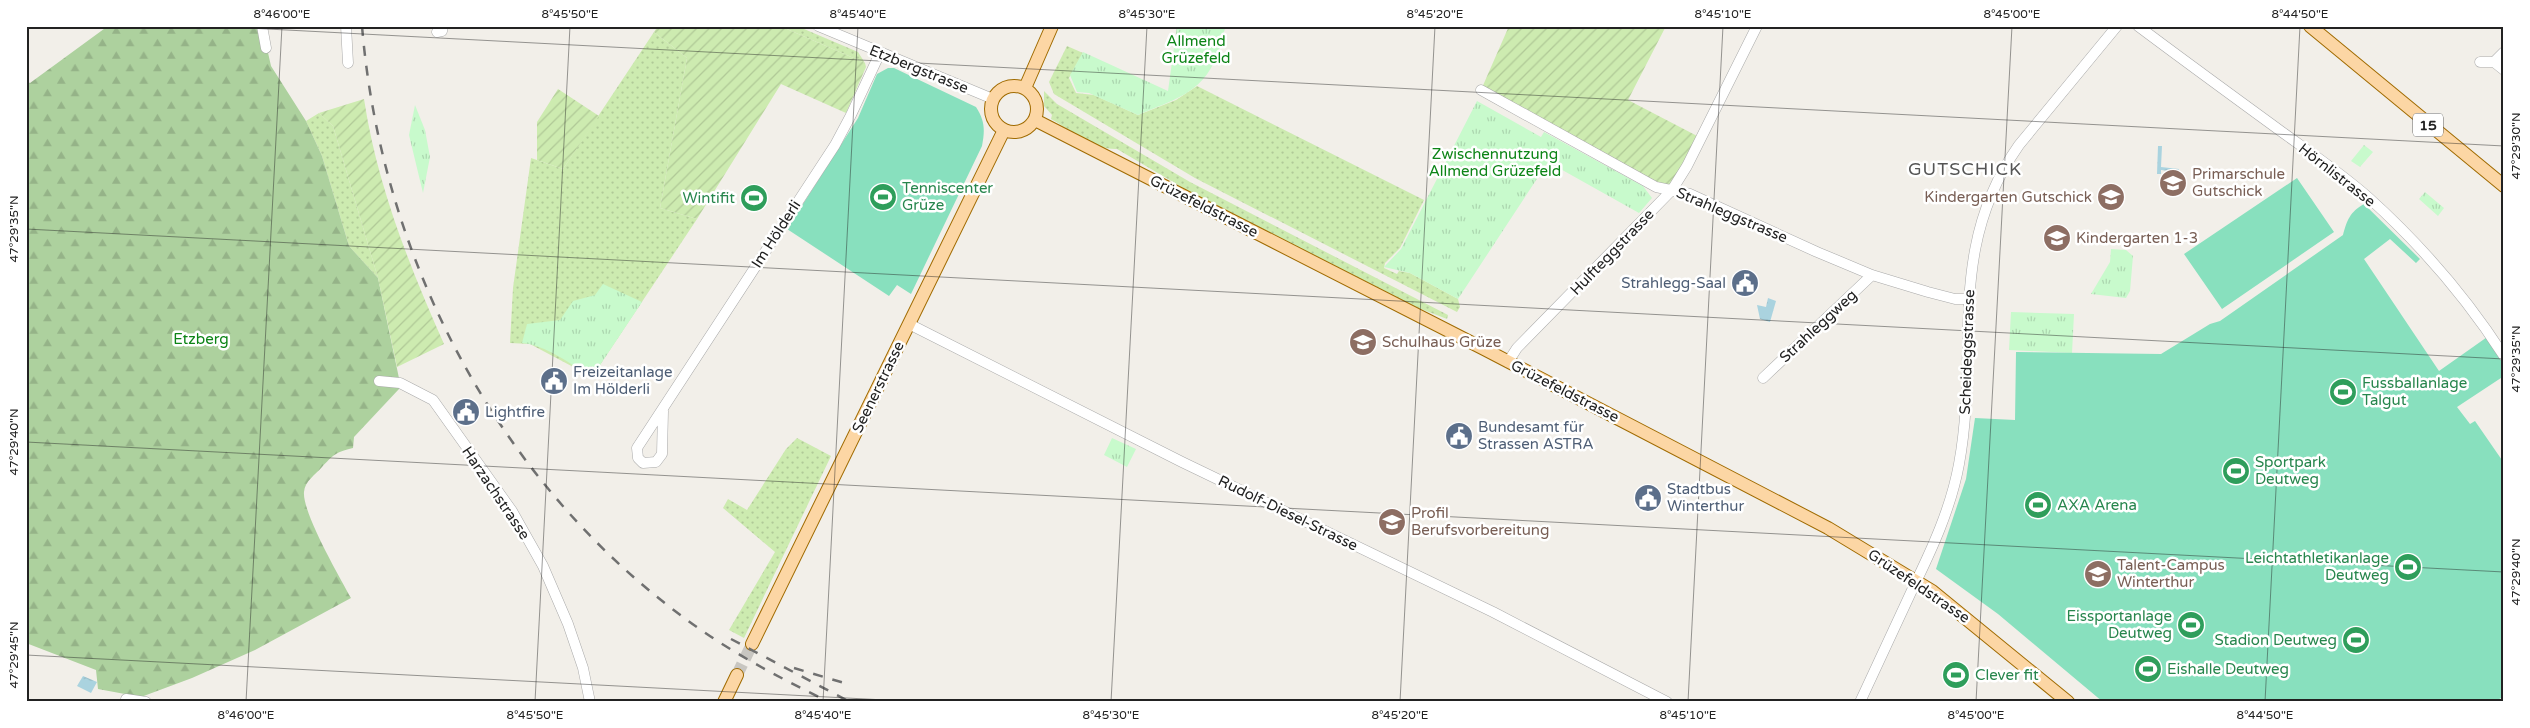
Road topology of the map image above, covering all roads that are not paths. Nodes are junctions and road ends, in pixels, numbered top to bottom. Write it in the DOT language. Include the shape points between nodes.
graph roads {
  1 [pos="262,26"];
  2 [pos="346,26"];
  3 [pos="818,26"];
  4 [pos="1052,26"];
  5 [pos="1757,26"];
  6 [pos="2117,26"];
  7 [pos="2138,26"];
  8 [pos="2310,26"];
  9 [pos="266,48"];
  10 [pos="2504,52"];
  11 [pos="880,53"];
  12 [pos="2480,62"];
  13 [pos="2494,62"];
  14 [pos="348,63"];
  15 [pos="2504,70"];
  16 [pos="1025,88"];
  17 [pos="1482,90"];
  18 [pos="993,99"];
  19 [pos="1036,120"];
  20 [pos="1004,130"];
  21 [pos="2504,186"];
  22 [pos="1672,190"];
  23 [pos="1872,275"];
  24 [pos="1968,300"];
  25 [pos="909,324"];
  26 [pos="2504,356"];
  27 [pos="1508,362"];
  28 [pos="1763,378"];
  29 [pos="379,381"];
  30 [pos="664,411"];
  31 [pos="1917,581"];
  32 [pos="752,644"];
  33 [pos="737,675"];
  34 [pos="126,699"];
  35 [pos="146,702"];
  36 [pos="590,702"];
  37 [pos="724,702"];
  38 [pos="1667,702"];
  39 [pos="1860,702"];
  40 [pos="2068,702"];
  1 -- 9 [label="street"];
  2 -- 14 [label="street"];
  3 -- 11 [label="street, Etzbergstrasse"];
  4 -- 16 [label="main road"];
  5 -- 22 [label="street, Hulfteggstrasse"];
  6 -- 24 [label="street, Scheideggstrasse" via="2004,166 1979,230 1971,263"];
  7 -- 26 [label="street, Hörnlistrasse" via="2370,199 2442,271"];
  8 -- 21 [label="main road, 15"];
  10 -- 13 [label="street"];
  11 -- 18 [label="street, Etzbergstrasse"];
  11 -- 30 [label="street, Im Hölderli" via="835,144"];
  12 -- 13 [label="street"];
  13 -- 15 [label="street"];
  16 -- 18 [label="main road" via="1010,86"];
  16 -- 19 [label="main road" via="1038,106"];
  17 -- 22 [label="street, Strahleggstrasse" via="1656,187"];
  18 -- 20 [label="main road" via="993,120"];
  19 -- 20 [label="main road" via="1018,132"];
  19 -- 27 [label="main road, Grüzefeldstrasse"];
  20 -- 25 [label="main road, Seenerstrasse"];
  22 -- 23 [label="street, Strahleggstrasse" via="1690,194"];
  22 -- 27 [label="street, Hulfteggstrasse" via="1517,348"];
  23 -- 24 [label="street, Strahleggstrasse"];
  23 -- 28 [label="street, Strahleggweg"];
  24 -- 31 [label="street, Scheideggstrasse" via="1966,411 1959,466 1935,544"];
  25 -- 32 [label="main road, Seenerstrasse"];
  25 -- 38 [label="street, Rudolf-Diesel-Strasse" via="1182,462 1493,612"];
  27 -- 31 [label="main road, Grüzefeldstrasse" via="1828,528"];
  29 -- 36 [label="street, Harzachstrasse" via="400,384 433,400 512,511 543,566 568,624"];
  30 -- 30 [label="street, Im Hölderli" via="637,448 638,458 643,463 656,462 662,454"];
  31 -- 39 [label="street, Scheideggstrasse"];
  31 -- 40 [label="main road, Grüzefeldstrasse" via="1992,637"];
  33 -- 37 [label="main road"];
  34 -- 35 [label="street"];
}
